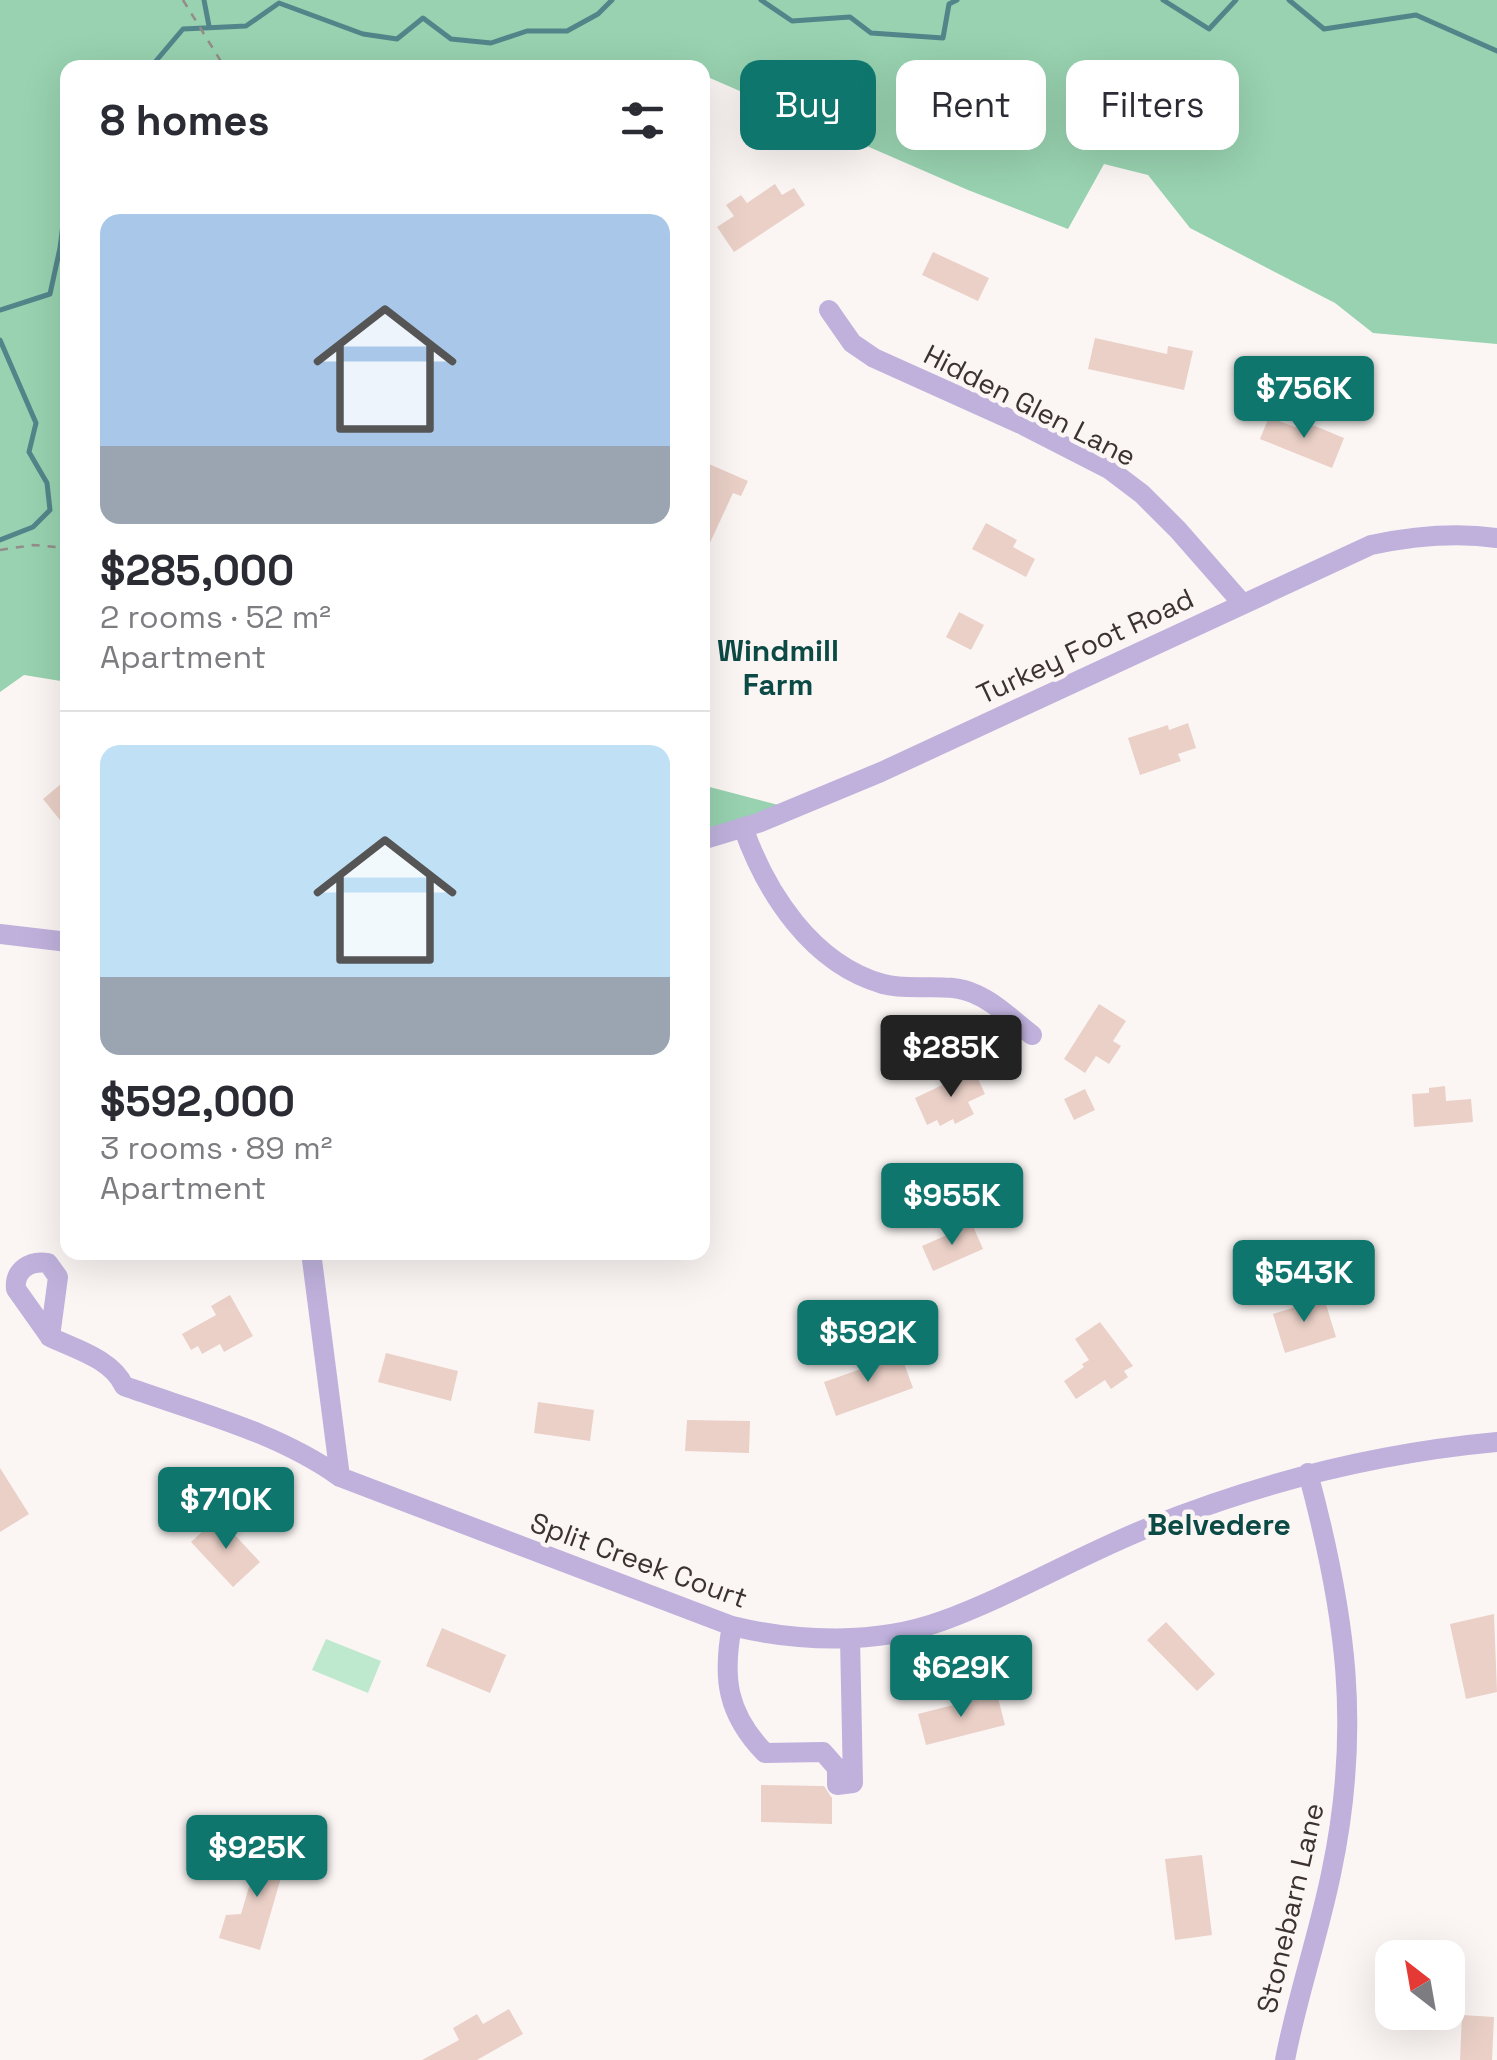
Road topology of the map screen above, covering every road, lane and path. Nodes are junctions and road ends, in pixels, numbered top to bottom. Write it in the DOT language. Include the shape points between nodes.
graph roads {
  1 [pos="184,0"];
  2 [pos="220,60"];
  3 [pos="829,310"];
  4 [pos="1497,538"];
  5 [pos="60,547"];
  6 [pos="0,550"];
  7 [pos="1242,603"];
  8 [pos="743,828"];
  9 [pos="710,838"];
  10 [pos="0,934"];
  11 [pos="60,941"];
  12 [pos="1032,1035"];
  13 [pos="312,1260"];
  14 [pos="50,1336"];
  15 [pos="1497,1442"];
  16 [pos="1308,1473"];
  17 [pos="340,1477"];
  18 [pos="732,1626"];
  19 [pos="850,1638"];
  20 [pos="1286,2060"];
  1 -- 2 [label="path"];
  3 -- 7 [label="street, Hidden Glen Lane" via="852,343 874,358 1109,469 1178,530"];
  4 -- 7 [label="street, Turkey Foot Road" via="1462,533 1371,545"];
  5 -- 6 [label="path"];
  7 -- 8 [label="street, Turkey Foot Road" via="881,772"];
  8 -- 9 [label="street, Turkey Foot Road"];
  8 -- 12 [label="street" via="789,916 841,964 884,984 973,992"];
  10 -- 11 [label="street"];
  13 -- 17 [label="street"];
  14 -- 17 [label="street, Split Creek Court" via="107,1364 124,1386 270,1438"];
  15 -- 16 [label="street, Split Creek Court"];
  16 -- 19 [label="street, Split Creek Court" via="1150,1527 941,1622"];
  16 -- 20 [label="street, Stonebarn Lane" via="1342,1618 1348,1756 1331,1877"];
  17 -- 18 [label="street, Split Creek Court"];
  18 -- 19 [label="street, Split Creek Court" via="771,1635"];
  18 -- 19 [label="street" via="727,1679 744,1732 765,1753 823,1752 837,1768 837,1785 853,1783"];
}
